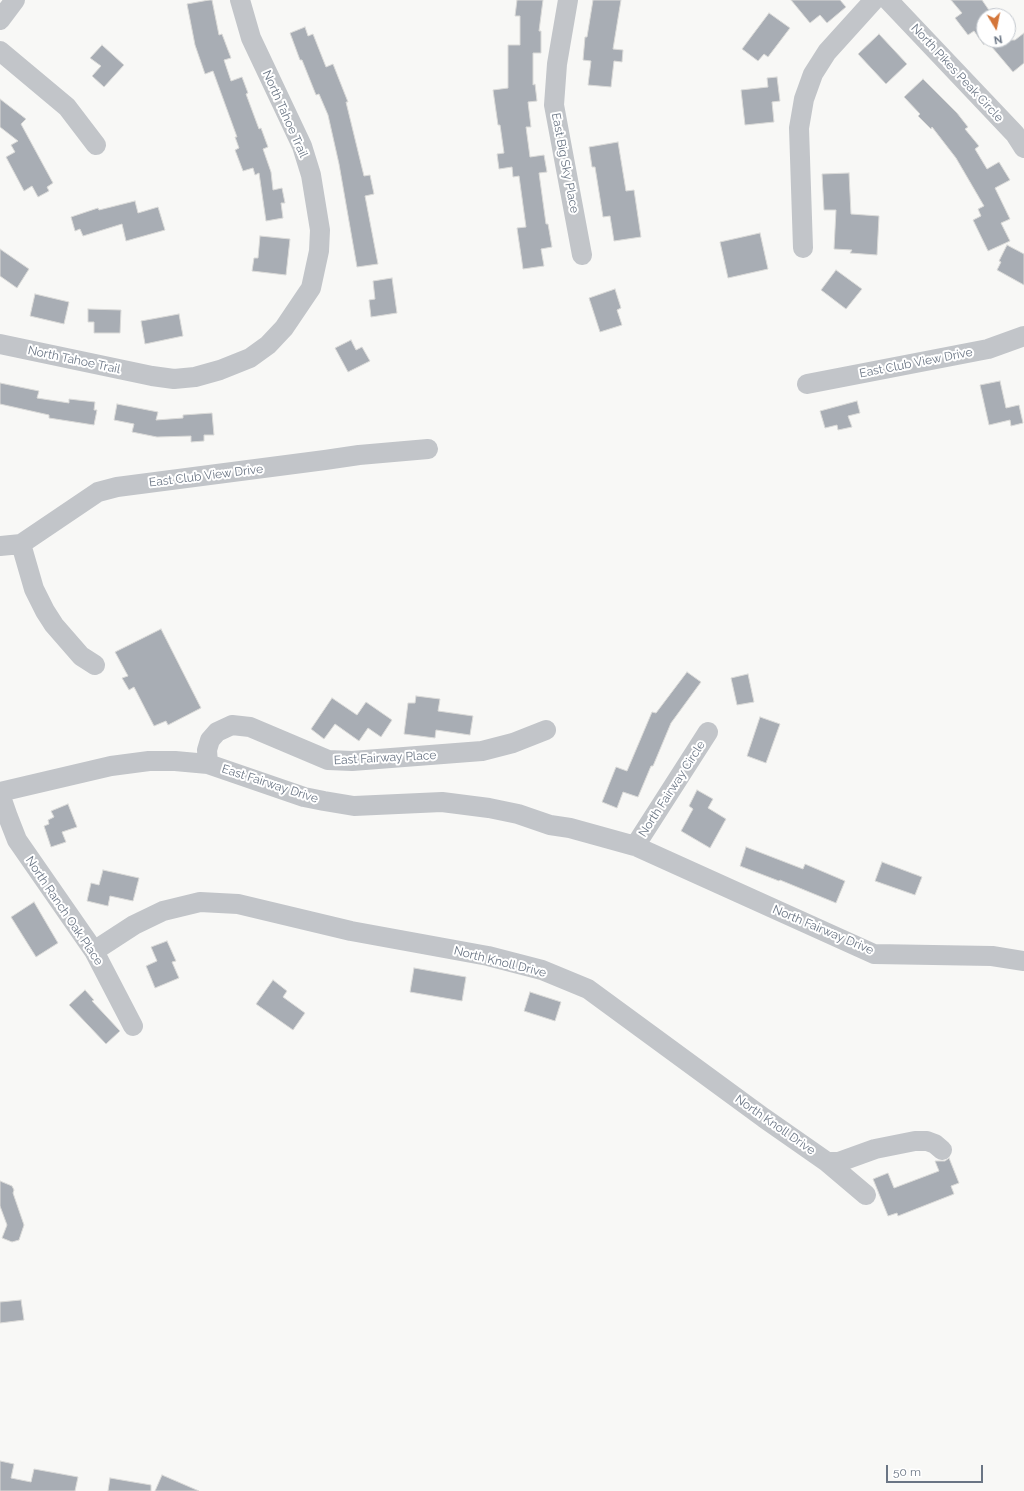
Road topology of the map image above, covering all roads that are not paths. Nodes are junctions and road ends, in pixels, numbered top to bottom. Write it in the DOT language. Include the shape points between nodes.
graph roads {
  1 [pos="15,0"];
  2 [pos="240,0"];
  3 [pos="568,0"];
  4 [pos="874,0"];
  5 [pos="888,0"];
  6 [pos="0,20"];
  7 [pos="0,51"];
  8 [pos="96,145"];
  9 [pos="1024,148"];
  10 [pos="803,248"];
  11 [pos="582,255"];
  12 [pos="1024,336"];
  13 [pos="0,344"];
  14 [pos="807,384"];
  15 [pos="428,449"];
  16 [pos="21,544"];
  17 [pos="0,546"];
  18 [pos="95,665"];
  19 [pos="546,730"];
  20 [pos="708,732"];
  21 [pos="208,764"];
  22 [pos="0,793"];
  23 [pos="635,846"];
  24 [pos="94,951"];
  25 [pos="1024,961"];
  26 [pos="133,1026"];
  27 [pos="942,1150"];
  28 [pos="827,1162"];
  29 [pos="866,1194"];
  1 -- 6 [label="street"];
  2 -- 13 [label="street, North Tahoe Trail" via="251,38 302,146 311,176 320,230 319,251 311,288 284,328 268,345 250,358 195,378 152,376"];
  3 -- 11 [label="street, East Big Sky Place" via="554,105"];
  4 -- 10 [label="street" via="827,52 813,74 804,99 799,128"];
  5 -- 9 [label="street, North Pikes Peak Circle" via="1015,134"];
  7 -- 8 [label="street" via="67,107"];
  12 -- 14 [label="street, East Club View Drive" via="988,349"];
  15 -- 16 [label="street, East Club View Drive" via="359,455 118,487 98,492"];
  16 -- 17 [label="street, East Club View Drive"];
  16 -- 18 [label="street" via="34,589 45,611 81,656"];
  19 -- 21 [label="street, East Fairway Place" via="482,751 450,755 328,760 250,727 232,725 217,732 210,740 207,750"];
  20 -- 23 [label="street, North Fairway Circle"];
  21 -- 22 [label="street, East Fairway Drive" via="149,761 111,766"];
  21 -- 23 [label="street, East Fairway Drive" via="304,797 324,801 354,806 442,802 489,808"];
  22 -- 24 [label="street, North Ranch Oak Place" via="17,840"];
  23 -- 25 [label="street, North Fairway Drive" via="874,954 992,956"];
  24 -- 26 [label="street, North Ranch Oak Place"];
  24 -- 28 [label="street, North Knoll Drive" via="163,910 200,902 238,904 351,931 488,956 542,970 588,989"];
  27 -- 28 [label="street" via="928,1141 915,1140 875,1149 839,1162"];
  28 -- 29 [label="street, North Knoll Drive"];
}
